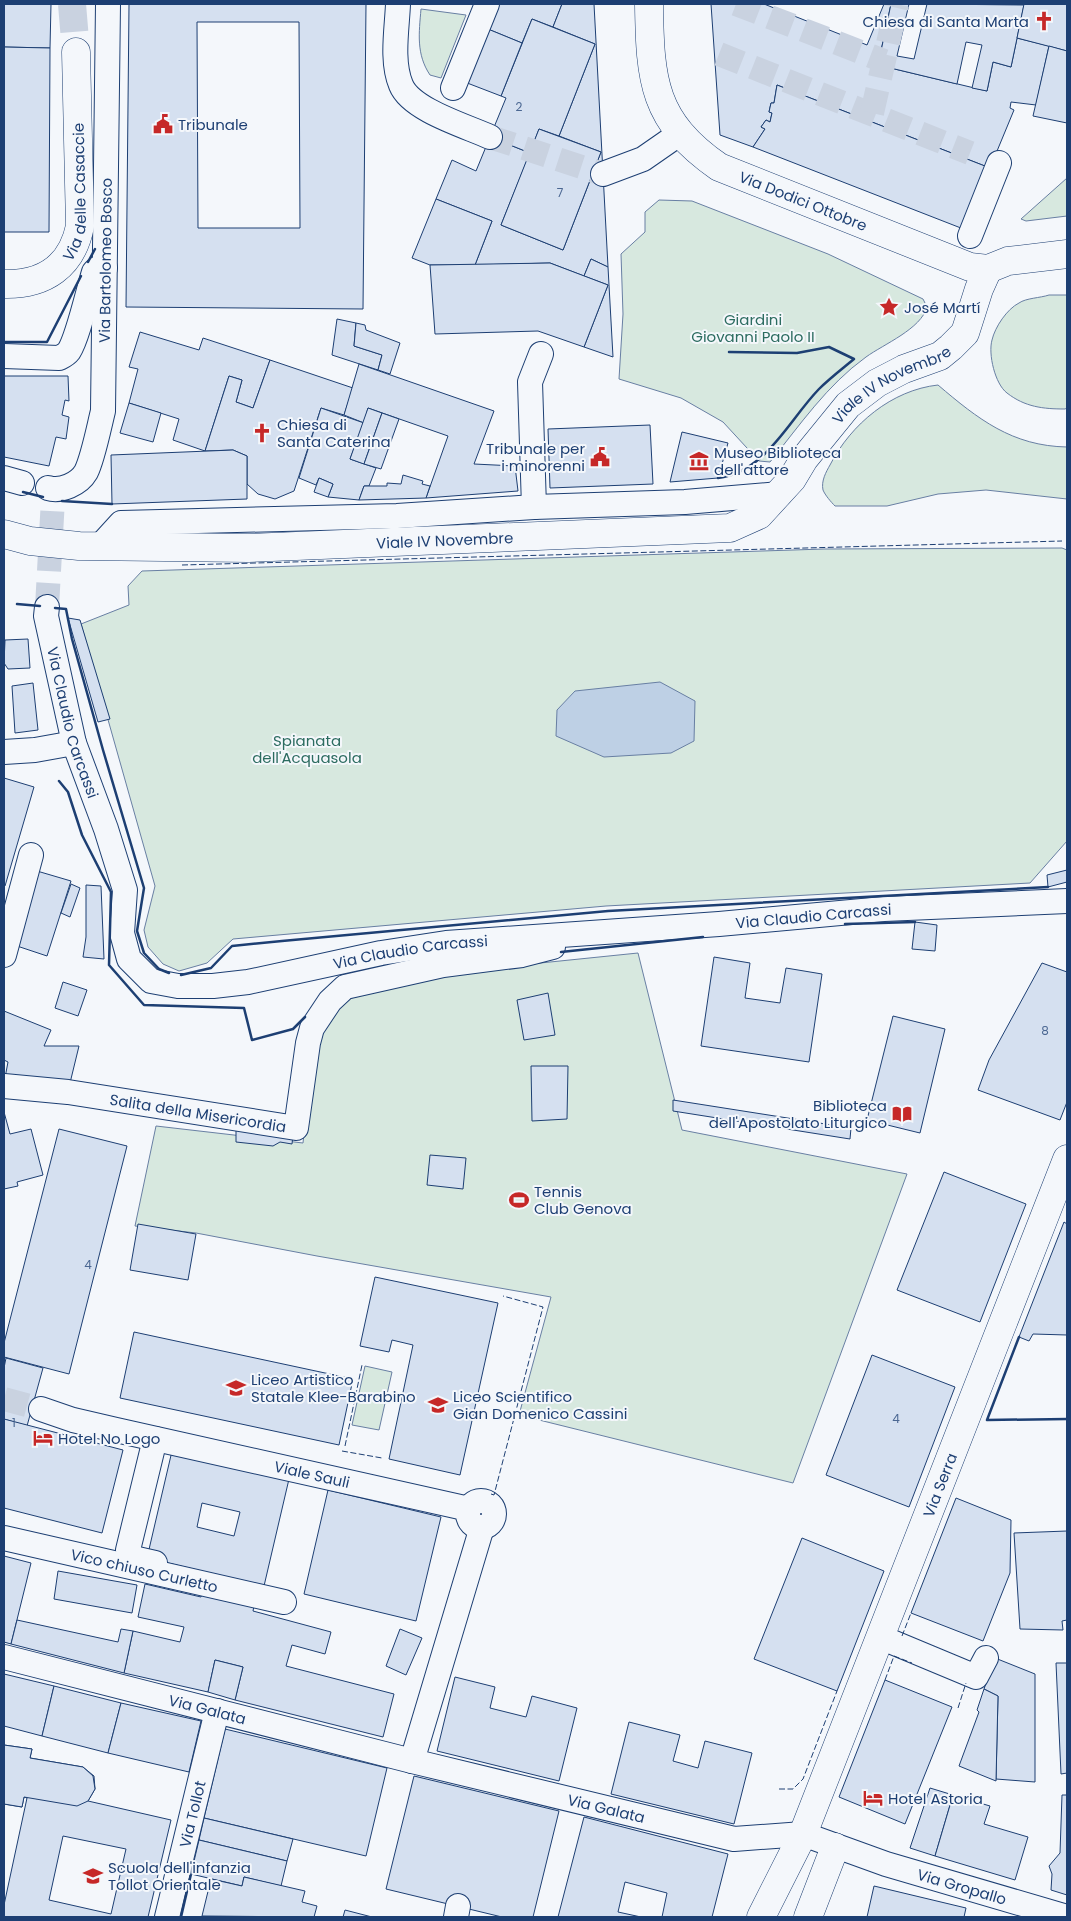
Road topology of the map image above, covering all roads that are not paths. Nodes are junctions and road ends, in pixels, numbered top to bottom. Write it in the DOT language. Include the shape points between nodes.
graph roads {
  1 [pos="108,4"];
  2 [pos="398,4"];
  3 [pos="487,4"];
  4 [pos="649,4"];
  5 [pos="76,52"];
  6 [pos="453,88"];
  7 [pos="679,134"];
  8 [pos="490,137"];
  9 [pos="999,163"];
  10 [pos="603,174"];
  11 [pos="970,236"];
  12 [pos="1067,254"];
  13 [pos="105,259"];
  14 [pos="988,270"];
  15 [pos="4,284"];
  16 [pos="541,354"];
  17 [pos="4,356"];
  18 [pos="52,492"];
  19 [pos="780,494"];
  20 [pos="534,507"];
  21 [pos="4,534"];
  22 [pos="77,545"];
  23 [pos="47,607"];
  24 [pos="74,743"];
  25 [pos="4,752"];
  26 [pos="31,854"];
  27 [pos="1067,901"];
  28 [pos="553,947"];
  29 [pos="4,955"];
  30 [pos="4,1086"];
  31 [pos="1067,1160"];
  32 [pos="41,1409"];
  33 [pos="155,1439"];
  34 [pos="4,1538"];
  35 [pos="219,1589"];
  36 [pos="284,1602"];
  37 [pos="880,1637"];
  38 [pos="4,1657"];
  39 [pos="986,1658"];
  40 [pos="216,1711"];
  41 [pos="412,1761"];
  42 [pos="807,1823"];
  43 [pos="835,1847"];
  44 [pos="810,1911"];
  45 [pos="167,1917"];
  46 [pos="761,1917"];
  47 [pos="1067,1917"];
  1 -- 13 [label="street, Via Bartolomeo Bosco"];
  2 -- 8 [label="street" via="396,69 405,93 419,105"];
  3 -- 6 [label="street"];
  4 -- 7 [label="main road, Via Dodici Ottobre" via="654,82 664,109"];
  5 -- 15 [label="main road, Via delle Casaccie" via="80,226 76,244 68,257 47,276 35,281"];
  7 -- 10 [label="street" via="643,158"];
  7 -- 14 [label="main road, Via Dodici Ottobre" via="719,168 941,257"];
  9 -- 11 [label="street"];
  12 -- 14 [label="main road" via="1008,261"];
  13 -- 17 [label="street" via="94,272 65,356"];
  13 -- 18 [label="street, Via Bartolomeo Bosco" via="103,411 86,473 68,487"];
  14 -- 19 [label="main road, Viale IV Novembre" via="965,333 940,356 876,383 848,405"];
  16 -- 20 [label="street" via="530,382"];
  19 -- 20 [label="street, Viale IV Novembre" via="685,502"];
  19 -- 22 [label="main road, Viale IV Novembre" via="759,516 730,528 248,548"];
  20 -- 22 [label="street, Viale IV Novembre" via="397,516 121,523"];
  21 -- 22 [label="main road"];
  23 -- 24 [label="street, Via Claudio Carcassi" via="46,616"];
  24 -- 25 [label="street"];
  24 -- 27 [label="street, Via Claudio Carcassi" via="125,890 122,933 129,959 150,980 178,986 248,982 446,944 884,909"];
  26 -- 29 [label="street"];
  28 -- 30 [label="street, Salita della Misericordia" via="522,955 443,965 345,987 330,1001 312,1028 296,1128 68,1092"];
  31 -- 37 [label="main road, Via Serra"];
  32 -- 33 [label="street, Viale Sauli"];
  33 -- 35 [label="street" via="128,1550 133,1558 221,1580"];
  33 -- 41 [label="street, Viale Sauli" via="475,1518"];
  34 -- 35 [label="street, Vico chiuso Curletto"];
  35 -- 36 [label="street, Vico chiuso Curletto"];
  37 -- 39 [label="street" via="976,1677"];
  37 -- 42 [label="main road, Via Serra"];
  38 -- 40 [label="street, Via Galata"];
  40 -- 41 [label="street, Via Galata"];
  40 -- 45 [label="street, Via Tollot"];
  41 -- 42 [label="street, Via Galata" via="734,1838"];
  42 -- 43 [label="street, Via Gropallo"];
  42 -- 44 [label="main road"];
  42 -- 46 [label="main road, Via Serra"];
  43 -- 44 [label="main road"];
  43 -- 47 [label="street, Via Gropallo"];
}
